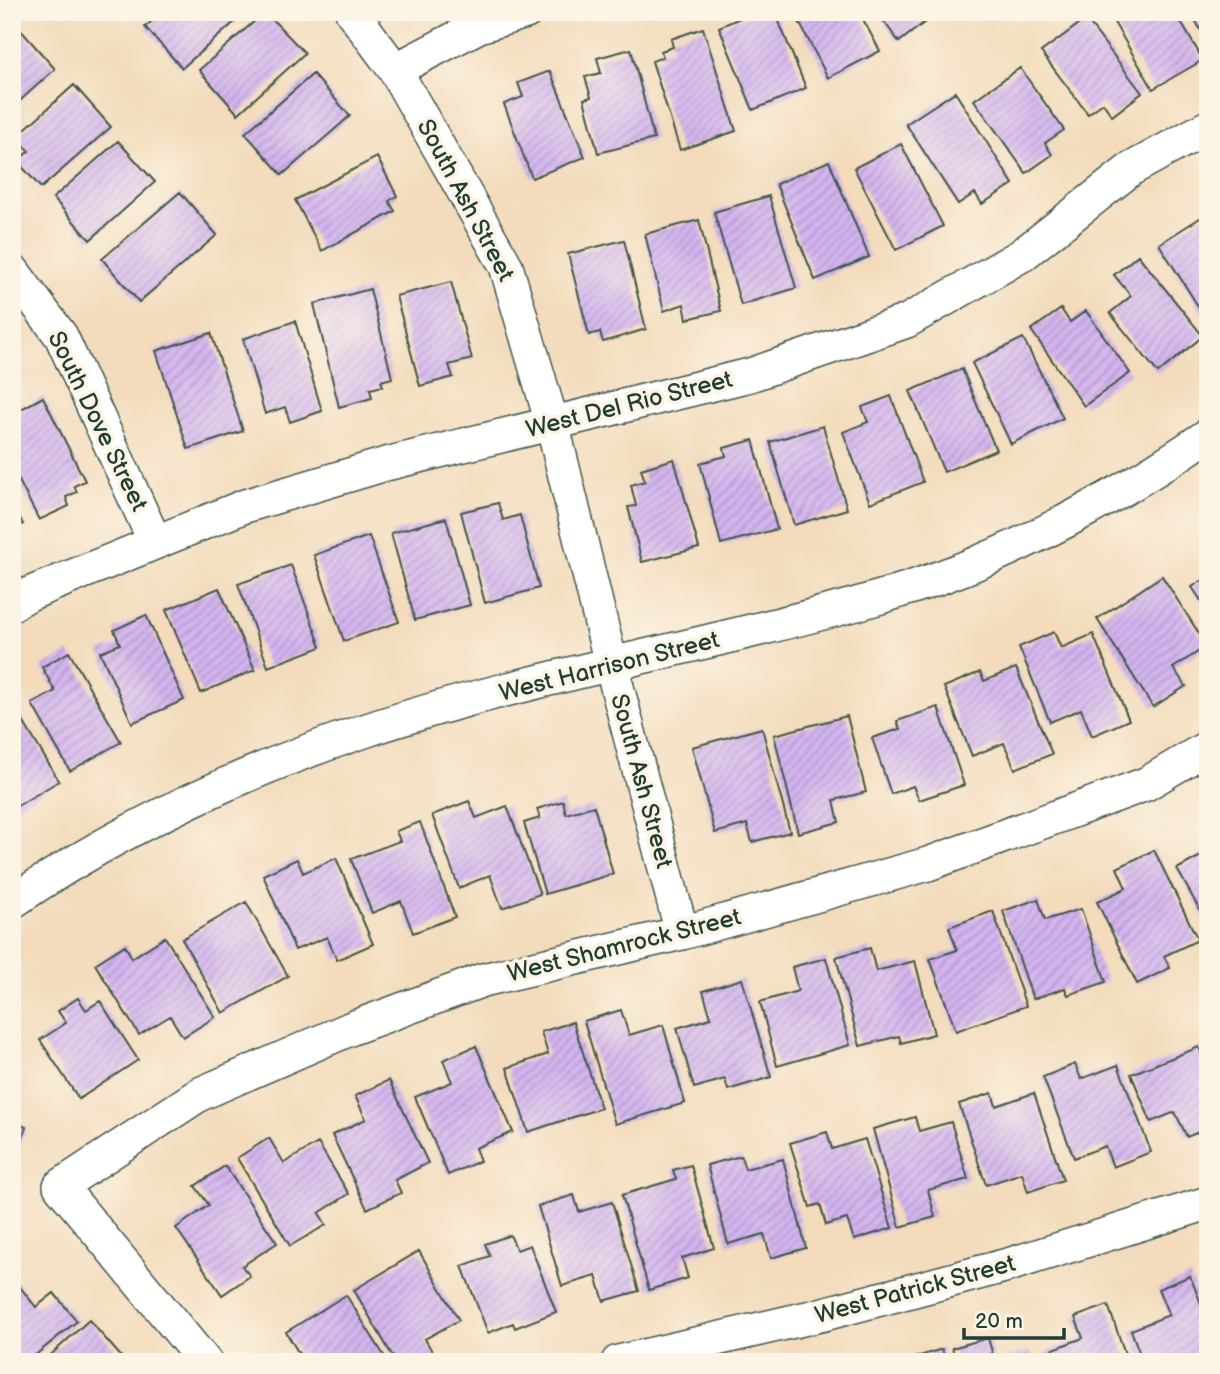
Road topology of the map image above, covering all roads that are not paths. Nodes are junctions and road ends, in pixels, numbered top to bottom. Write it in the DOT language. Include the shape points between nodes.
graph roads {
  1 [pos="352,12"];
  2 [pos="526,12"];
  3 [pos="395,70"];
  4 [pos="1208,127"];
  5 [pos="12,270"];
  6 [pos="552,423"];
  7 [pos="1208,435"];
  8 [pos="154,540"];
  9 [pos="12,604"];
  10 [pos="611,664"];
  11 [pos="1208,747"];
  12 [pos="12,902"];
  13 [pos="682,933"];
  14 [pos="1208,1203"];
  15 [pos="205,1362"];
  16 [pos="618,1362"];
  1 -- 3 [label="street, South Ash Street"];
  2 -- 3 [label="street" via="479,26"];
  3 -- 6 [label="street, South Ash Street" via="506,266"];
  4 -- 6 [label="street, West Del Rio Street" via="1130,169 1022,255 907,321 750,375"];
  5 -- 8 [label="street, South Dove Street" via="61,336"];
  6 -- 8 [label="street, West Del Rio Street" via="347,476 245,506"];
  6 -- 10 [label="street, South Ash Street"];
  7 -- 10 [label="street, West Harrison Street" via="1042,532 957,571 845,608"];
  8 -- 9 [label="street, West Del Rio Street"];
  10 -- 12 [label="street, West Harrison Street" via="388,724 242,775 75,859"];
  10 -- 13 [label="street, South Ash Street"];
  11 -- 13 [label="street, West Shamrock Street" via="1146,784 928,864"];
  13 -- 15 [label="street, West Shamrock Street" via="483,980 352,1028 200,1094 60,1186"];
  14 -- 16 [label="street, West Patrick Street" via="995,1269"];
}
